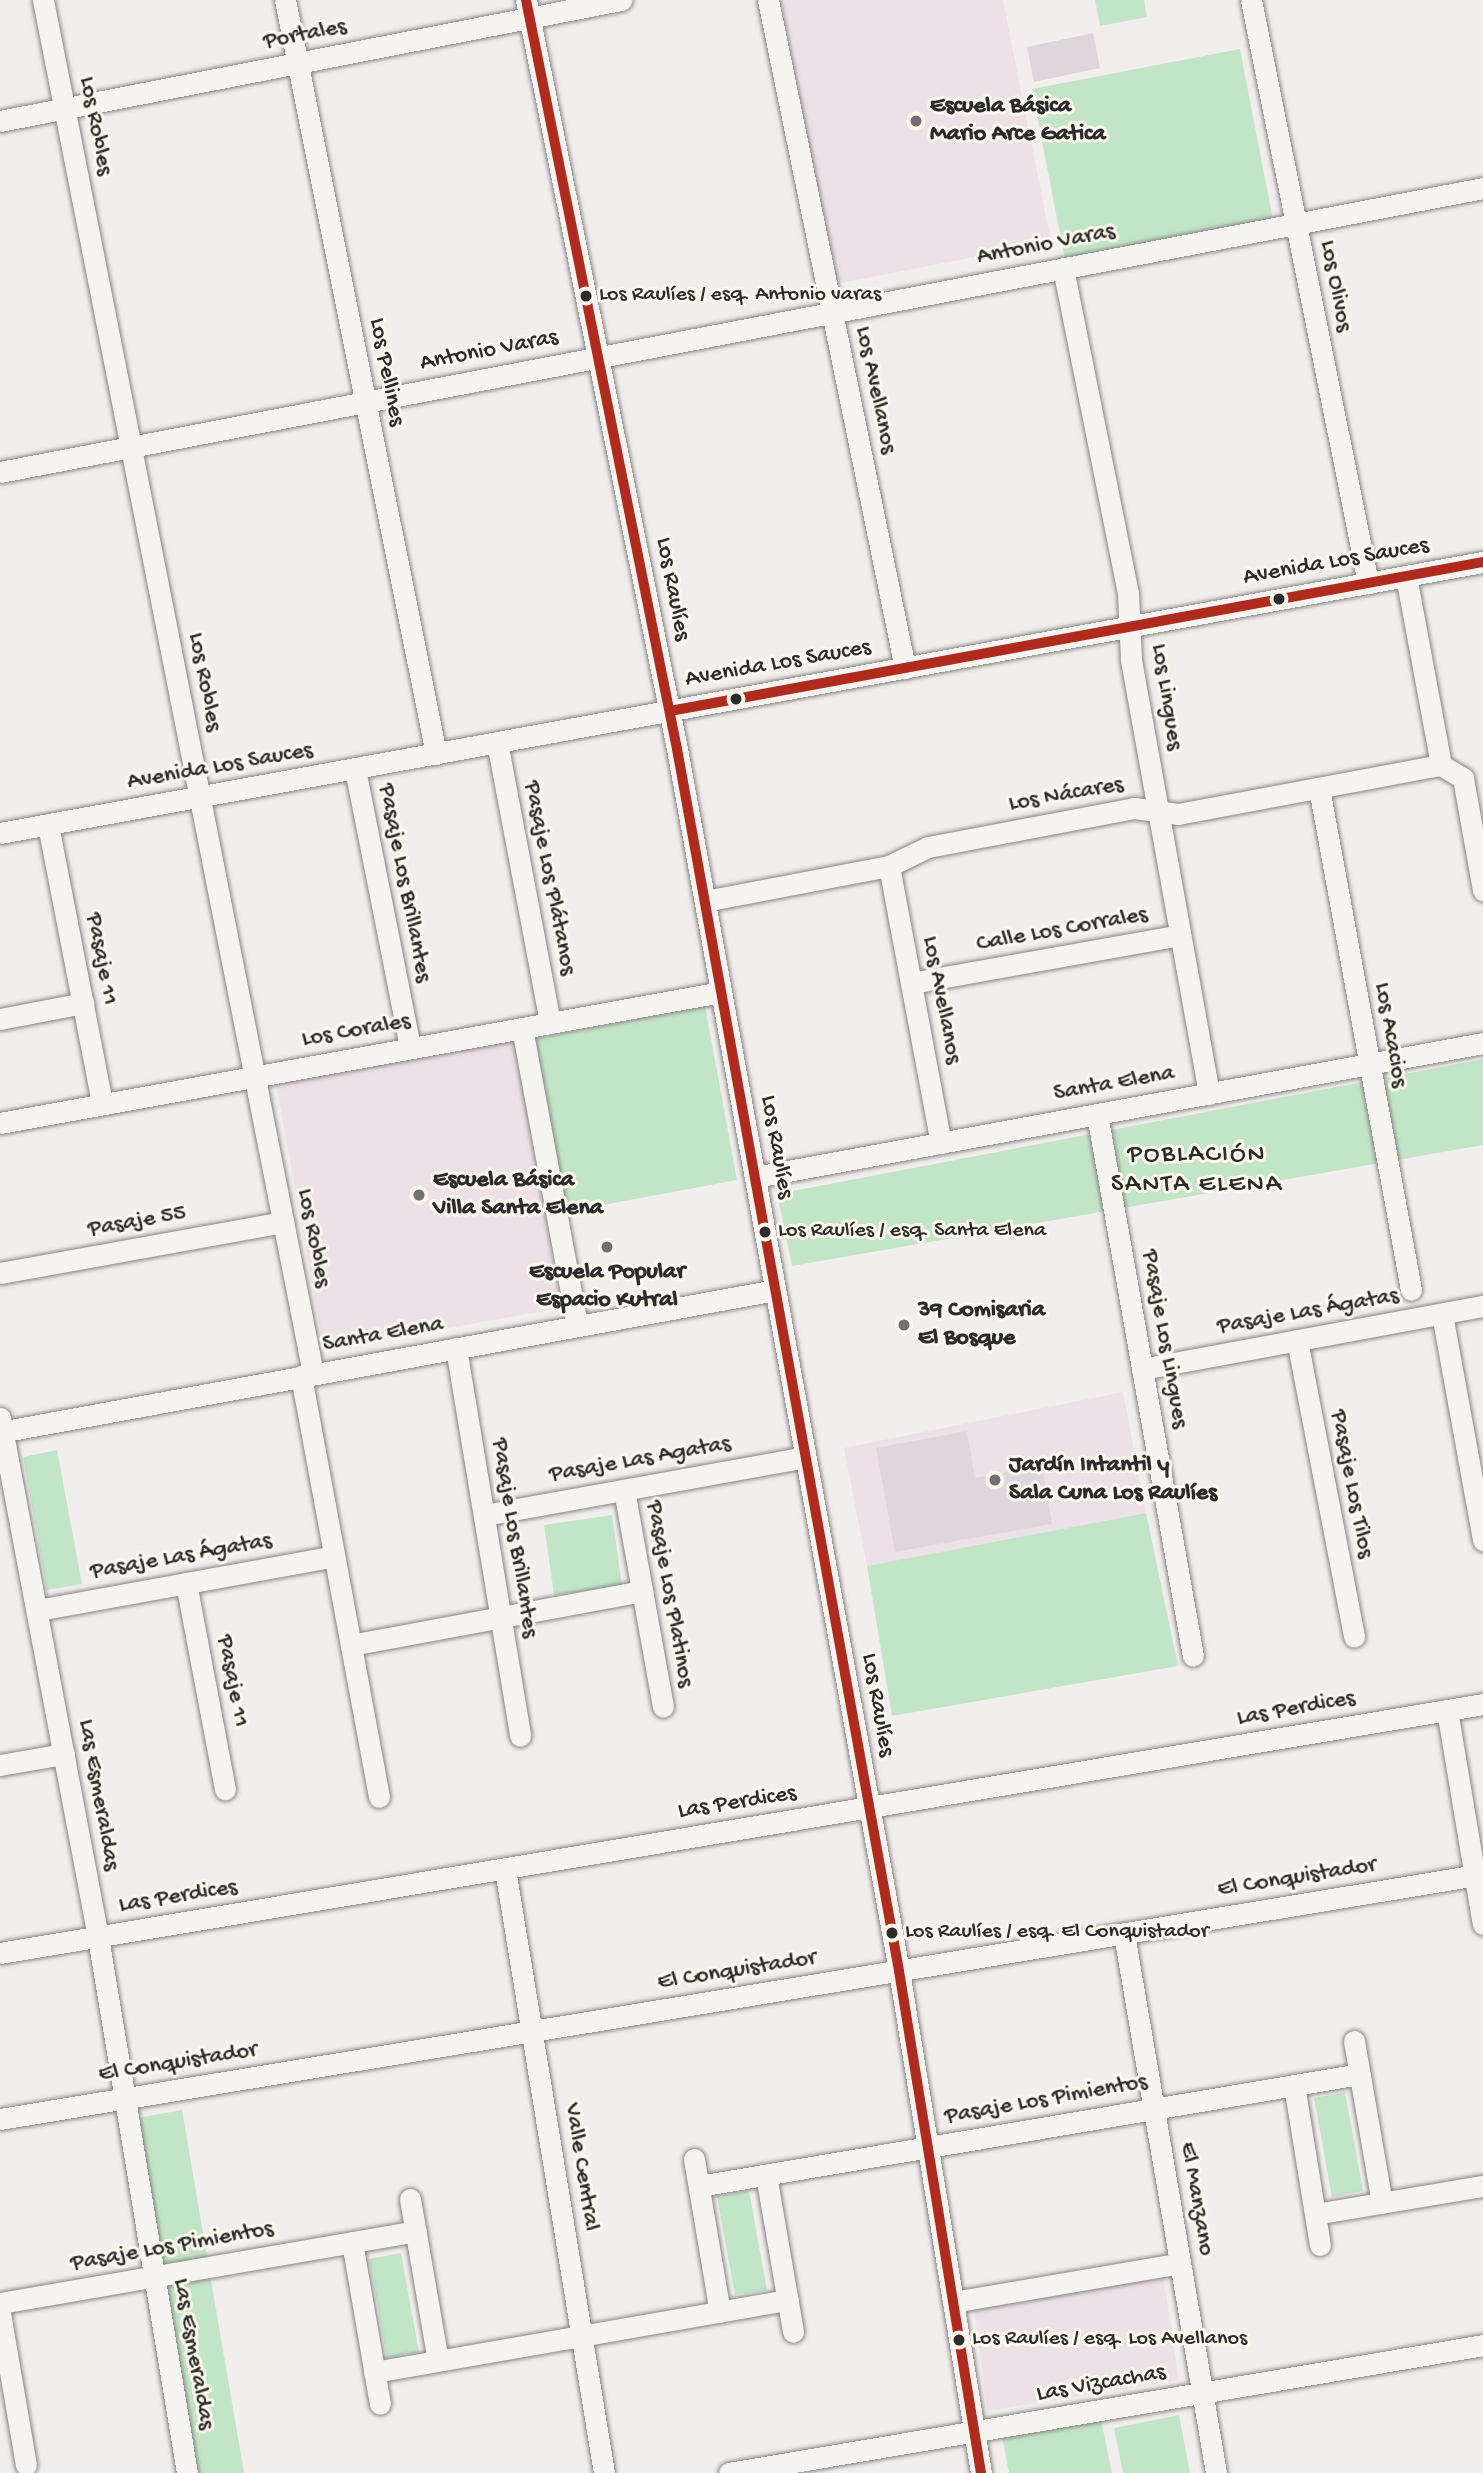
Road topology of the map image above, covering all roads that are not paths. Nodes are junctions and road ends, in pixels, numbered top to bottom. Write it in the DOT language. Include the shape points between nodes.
graph roads {
  1 [pos="43,0"];
  2 [pos="285,0"];
  3 [pos="621,0"];
  4 [pos="768,0"];
  5 [pos="1251,0"];
  6 [pos="528,9"];
  7 [pos="298,63"];
  8 [pos="65,108"];
  9 [pos="0,121"];
  10 [pos="1483,188"];
  11 [pos="1296,224"];
  12 [pos="1063,268"];
  13 [pos="832,312"];
  14 [pos="598,357"];
  15 [pos="366,402"];
  16 [pos="131,446"];
  17 [pos="0,472"];
  18 [pos="1483,562"];
  19 [pos="1406,576"];
  20 [pos="1368,583"];
  21 [pos="1130,627"];
  22 [pos="905,668"];
  23 [pos="670,711"];
  24 [pos="497,742"];
  25 [pos="436,754"];
  26 [pos="1441,765"];
  27 [pos="355,769"];
  28 [pos="1319,788"];
  29 [pos="200,797"];
  30 [pos="1158,812"];
  31 [pos="48,825"];
  32 [pos="0,834"];
  33 [pos="889,866"];
  34 [pos="1483,890"];
  35 [pos="705,901"];
  36 [pos="1180,935"];
  37 [pos="911,983"];
  38 [pos="721,992"];
  39 [pos="83,1003"];
  40 [pos="0,1019"];
  41 [pos="550,1023"];
  42 [pos="522,1028"];
  43 [pos="1483,1043"];
  44 [pos="410,1048"];
  45 [pos="1369,1065"];
  46 [pos="254,1076"];
  47 [pos="1209,1094"];
  48 [pos="102,1104"];
  49 [pos="1097,1114"];
  50 [pos="0,1123"];
  51 [pos="941,1143"];
  52 [pos="755,1177"];
  53 [pos="283,1222"];
  54 [pos="0,1273"];
  55 [pos="775,1290"];
  56 [pos="1411,1290"];
  57 [pos="1483,1306"];
  58 [pos="1442,1314"];
  59 [pos="577,1326"];
  60 [pos="1297,1340"];
  61 [pos="456,1348"];
  62 [pos="1142,1369"];
  63 [pos="307,1375"];
  64 [pos="2,1427"];
  65 [pos="805,1457"];
  66 [pos="624,1490"];
  67 [pos="484,1515"];
  68 [pos="1483,1540"];
  69 [pos="334,1556"];
  70 [pos="186,1583"];
  71 [pos="642,1591"];
  72 [pos="38,1610"];
  73 [pos="500,1618"];
  74 [pos="1354,1637"];
  75 [pos="351,1645"];
  76 [pos="1193,1656"];
  77 [pos="1483,1704"];
  78 [pos="663,1707"];
  79 [pos="1447,1710"];
  80 [pos="520,1736"];
  81 [pos="64,1754"];
  82 [pos="0,1765"];
  83 [pos="225,1789"];
  84 [pos="379,1797"];
  85 [pos="869,1808"];
  86 [pos="505,1869"];
  87 [pos="1479,1875"];
  88 [pos="1483,1924"];
  89 [pos="1124,1934"];
  90 [pos="97,1937"];
  91 [pos="0,1953"];
  92 [pos="899,1971"];
  93 [pos="532,2032"];
  94 [pos="1354,2040"];
  95 [pos="1360,2074"];
  96 [pos="1294,2085"];
  97 [pos="124,2099"];
  98 [pos="1154,2109"];
  99 [pos="0,2119"];
  100 [pos="927,2147"];
  101 [pos="694,2159"];
  102 [pos="766,2175"];
  103 [pos="699,2186"];
  104 [pos="1483,2186"];
  105 [pos="411,2199"];
  106 [pos="1382,2203"];
  107 [pos="1315,2214"];
  108 [pos="416,2231"];
  109 [pos="352,2242"];
  110 [pos="1320,2245"];
  111 [pos="1180,2263"];
  112 [pos="154,2276"];
  113 [pos="788,2300"];
  114 [pos="953,2302"];
  115 [pos="0,2303"];
  116 [pos="720,2312"];
  117 [pos="0,2313"];
  118 [pos="793,2332"];
  119 [pos="582,2336"];
  120 [pos="1483,2345"];
  121 [pos="438,2361"];
  122 [pos="374,2372"];
  123 [pos="1202,2393"];
  124 [pos="380,2403"];
  125 [pos="974,2432"];
  126 [pos="10,2435"];
  127 [pos="26,2465"];
  128 [pos="187,2473"];
  129 [pos="604,2473"];
  130 [pos="729,2473"];
  131 [pos="981,2473"];
  132 [pos="1216,2473"];
  1 -- 8 [label="street, Los Robles"];
  2 -- 7 [label="street, Los Pellines"];
  3 -- 6 [label="street, Portales"];
  4 -- 13 [label="street, Los Avellanos"];
  5 -- 11 [label="street, Los Olivos"];
  6 -- 7 [label="street, Portales"];
  6 -- 14 [label="street, Los Raulíes"];
  7 -- 8 [label="street, Portales"];
  7 -- 15 [label="street, Los Pellines"];
  8 -- 9 [label="street, Portales"];
  8 -- 16 [label="street, Los Robles"];
  10 -- 11 [label="street, Antonio Varas"];
  11 -- 12 [label="street, Antonio Varas"];
  11 -- 20 [label="street, Los Olivos"];
  12 -- 13 [label="street, Antonio Varas"];
  12 -- 21 [label="street, Los Lingues"];
  13 -- 14 [label="street, Antonio Varas"];
  13 -- 22 [label="street, Los Avellanos"];
  14 -- 15 [label="street, Antonio Varas"];
  14 -- 23 [label="street, Los Raulíes"];
  15 -- 16 [label="street, Antonio Varas"];
  15 -- 25 [label="street, Los Pellines"];
  16 -- 17 [label="street, Antonio Varas"];
  16 -- 29 [label="street, Los Robles"];
  18 -- 19 [label="street, Avenida Los Sauces"];
  19 -- 20 [label="street, Avenida Los Sauces"];
  19 -- 26 [label="street"];
  20 -- 21 [label="street, Avenida Los Sauces"];
  21 -- 22 [label="street, Avenida Los Sauces"];
  21 -- 30 [label="street, Los Lingues"];
  22 -- 23 [label="street, Avenida Los Sauces"];
  23 -- 24 [label="street, Avenida Los Sauces"];
  23 -- 35 [label="street, Los Raulíes"];
  24 -- 25 [label="street, Avenida Los Sauces"];
  24 -- 41 [label="street, Pasaje Los Plátanos"];
  25 -- 27 [label="street, Avenida Los Sauces"];
  26 -- 28 [label="street, Los Nácares"];
  26 -- 34 [label="street" via="1463,778"];
  27 -- 29 [label="street, Avenida Los Sauces"];
  27 -- 44 [label="street, Pasaje Los Brillantes"];
  28 -- 30 [label="street, Los Nácares" via="1178,814"];
  28 -- 45 [label="street, Los Acacios"];
  29 -- 31 [label="street, Avenida Los Sauces"];
  29 -- 46 [label="street, Los Robles"];
  30 -- 33 [label="street, Los Nácares" via="1134,808 928,847"];
  30 -- 36 [label="street, Los Lingues"];
  31 -- 32 [label="street, Avenida Los Sauces"];
  31 -- 39 [label="street, Pasaje 11"];
  33 -- 35 [label="street, Los Nácares"];
  33 -- 37 [label="street, Los Avellanos"];
  35 -- 38 [label="street, Los Raulíes"];
  36 -- 37 [label="street, Calle Los Corrales"];
  36 -- 47 [label="street, Los Lingues"];
  37 -- 51 [label="street, Los Avellanos"];
  38 -- 41 [label="street, Los Corales"];
  38 -- 52 [label="street, Los Raulíes"];
  39 -- 40 [label="street"];
  39 -- 48 [label="street, Pasaje 11"];
  41 -- 42 [label="street, Los Corales"];
  42 -- 44 [label="street, Los Corales"];
  42 -- 59 [label="street"];
  43 -- 45 [label="street, Santa Elena"];
  44 -- 46 [label="street, Los Corales"];
  45 -- 47 [label="street, Santa Elena"];
  45 -- 56 [label="street, Los Acacios"];
  46 -- 48 [label="street, Los Corales"];
  46 -- 53 [label="street, Los Robles"];
  47 -- 49 [label="street, Santa Elena"];
  48 -- 50 [label="street, Los Corales"];
  49 -- 51 [label="street, Santa Elena"];
  49 -- 62 [label="street, Pasaje Los Lingues"];
  51 -- 52 [label="street, Santa Elena"];
  52 -- 55 [label="street, Los Raulíes"];
  53 -- 54 [label="street, Pasaje 55"];
  53 -- 63 [label="street, Los Robles"];
  55 -- 59 [label="street, Santa Elena"];
  55 -- 65 [label="street, Los Raulíes"];
  57 -- 58 [label="street, Pasaje Las Ágatas"];
  58 -- 60 [label="street, Pasaje Las Ágatas"];
  58 -- 68 [label="street"];
  59 -- 61 [label="street, Santa Elena"];
  60 -- 62 [label="street, Pasaje Las Ágatas"];
  60 -- 74 [label="street, Pasaje Los Tilos"];
  61 -- 63 [label="street, Santa Elena"];
  61 -- 67 [label="street, Pasaje Los Brillantes"];
  62 -- 76 [label="street, Pasaje Los Lingues"];
  63 -- 64 [label="street, Santa Elena"];
  63 -- 69 [label="street, Los Robles"];
  64 -- 72 [label="street, Las Esmeraldas"];
  65 -- 66 [label="street, Pasaje Las Agatas"];
  65 -- 85 [label="street, Los Raulíes"];
  66 -- 67 [label="street, Pasaje Las Agatas"];
  66 -- 71 [label="street, Pasaje Los Platinos"];
  67 -- 73 [label="street, Pasaje Los Brillantes"];
  69 -- 70 [label="street, Pasaje Las Ágatas"];
  69 -- 75 [label="street, Los Robles"];
  70 -- 72 [label="street, Pasaje Las Ágatas"];
  70 -- 83 [label="street, Pasaje 11"];
  71 -- 73 [label="street"];
  71 -- 78 [label="street, Pasaje Los Platinos"];
  72 -- 81 [label="street, Las Esmeraldas"];
  73 -- 75 [label="street"];
  73 -- 80 [label="street, Pasaje Los Brillantes"];
  75 -- 84 [label="street, Los Robles"];
  77 -- 79 [label="street, Las Perdices"];
  79 -- 85 [label="street, Las Perdices"];
  79 -- 87 [label="street"];
  81 -- 82 [label="street"];
  81 -- 90 [label="street, Las Esmeraldas"];
  85 -- 86 [label="street, Las Perdices"];
  85 -- 92 [label="street, Los Raulíes"];
  86 -- 90 [label="street, Las Perdices"];
  86 -- 93 [label="street, Valle Central"];
  87 -- 88 [label="street"];
  87 -- 89 [label="street, El Conquistador"];
  89 -- 92 [label="street, El Conquistador"];
  89 -- 98 [label="street, El Manzano"];
  90 -- 91 [label="street, Las Perdices"];
  90 -- 97 [label="street, Las Esmeraldas"];
  92 -- 93 [label="street, El Conquistador"];
  92 -- 100 [label="street, Los Raulíes"];
  93 -- 97 [label="street, El Conquistador"];
  93 -- 119 [label="street, Valle Central"];
  94 -- 95 [label="street"];
  95 -- 96 [label="street, Pasaje Los Pimientos"];
  95 -- 106 [label="street"];
  96 -- 98 [label="street, Pasaje Los Pimientos"];
  96 -- 107 [label="street"];
  97 -- 99 [label="street, El Conquistador"];
  97 -- 112 [label="street, Las Esmeraldas"];
  98 -- 100 [label="street, Pasaje Los Pimientos"];
  98 -- 111 [label="street, El Manzano"];
  100 -- 102 [label="street, Pasaje Los Pimientos"];
  100 -- 114 [label="street, Los Raulíes"];
  101 -- 103 [label="street"];
  102 -- 103 [label="street, Pasaje Los Pimientos"];
  102 -- 113 [label="street"];
  103 -- 116 [label="street"];
  104 -- 106 [label="street"];
  105 -- 108 [label="street"];
  106 -- 107 [label="street"];
  107 -- 110 [label="street"];
  108 -- 109 [label="street, Pasaje Los Pimientos"];
  108 -- 121 [label="street"];
  109 -- 112 [label="street, Pasaje Los Pimientos"];
  109 -- 122 [label="street"];
  111 -- 114 [label="street"];
  111 -- 123 [label="street, El Manzano"];
  112 -- 115 [label="street, Pasaje Los Pimientos"];
  112 -- 128 [label="street, Las Esmeraldas"];
  113 -- 116 [label="street"];
  113 -- 118 [label="street"];
  114 -- 125 [label="street, Los Raulíes"];
  116 -- 119 [label="street"];
  117 -- 126 [label="street"];
  119 -- 121 [label="street"];
  119 -- 129 [label="street, Valle Central"];
  120 -- 123 [label="street, Las Vizcachas"];
  121 -- 122 [label="street"];
  122 -- 124 [label="street"];
  123 -- 125 [label="street, Las Vizcachas"];
  123 -- 132 [label="street, El Manzano"];
  125 -- 130 [label="street, Las Vizcachas"];
  125 -- 131 [label="street, Los Raulíes"];
  126 -- 127 [label="street"];
}
